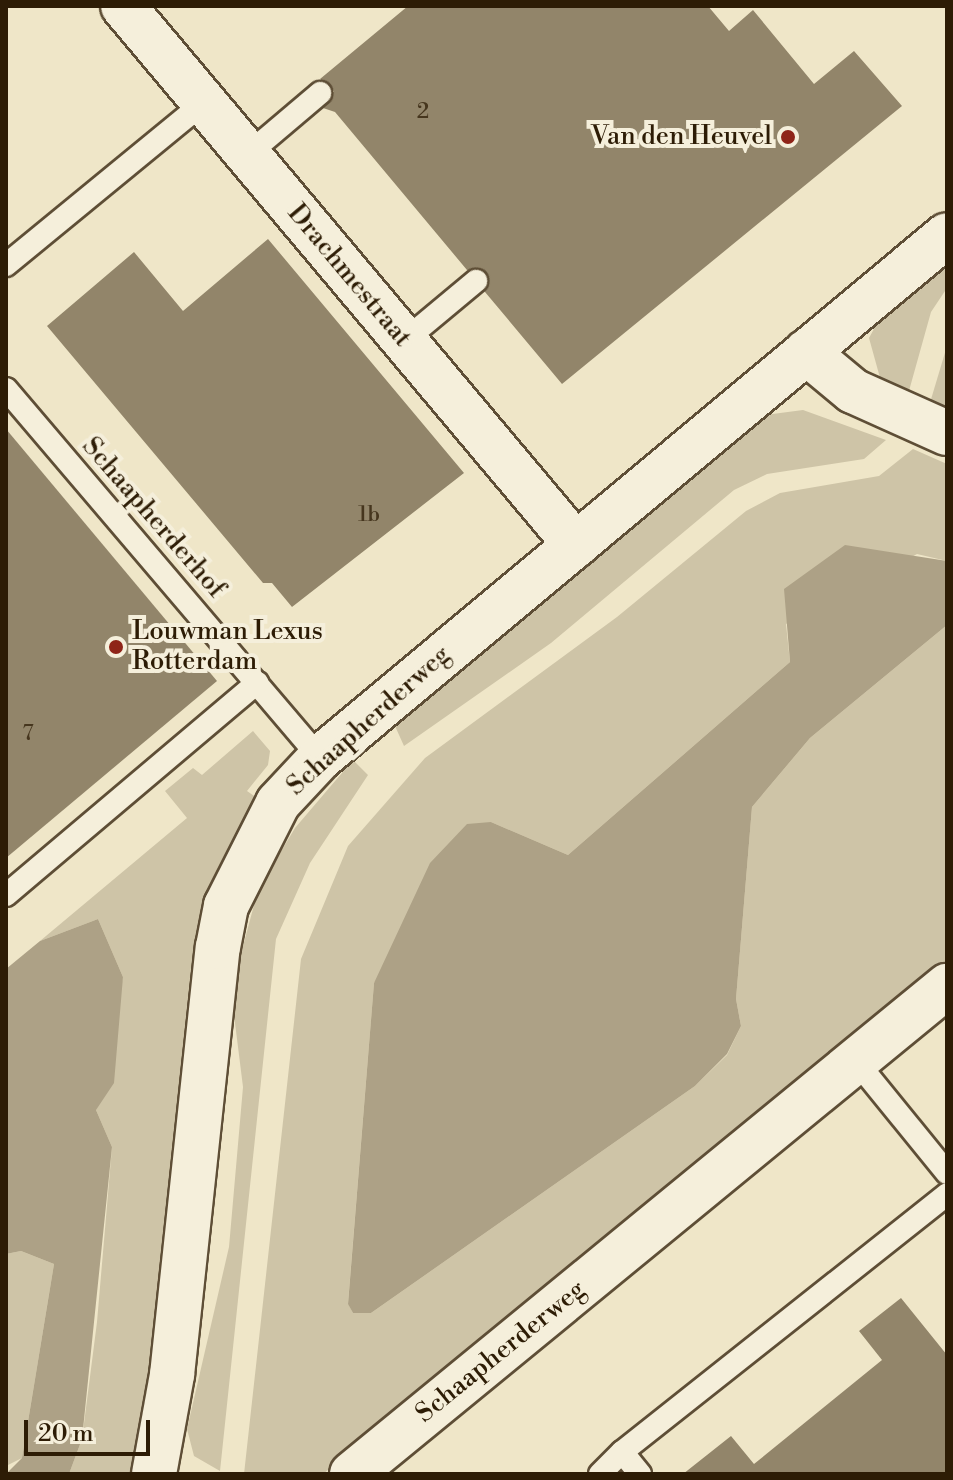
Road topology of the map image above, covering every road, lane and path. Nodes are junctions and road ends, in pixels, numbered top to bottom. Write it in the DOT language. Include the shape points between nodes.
graph roads {
  1 [pos="123,6"];
  2 [pos="320,93"];
  3 [pos="203,103"];
  4 [pos="247,155"];
  5 [pos="947,235"];
  6 [pos="6,265"];
  7 [pos="476,281"];
  8 [pos="404,341"];
  9 [pos="806,352"];
  10 [pos="6,389"];
  11 [pos="947,433"];
  12 [pos="576,545"];
  13 [pos="257,683"];
  14 [pos="320,758"];
  15 [pos="6,895"];
  16 [pos="947,986"];
  17 [pos="856,1061"];
  18 [pos="946,1170"];
  19 [pos="947,1194"];
  20 [pos="622,1452"];
  21 [pos="154,1474"];
  22 [pos="352,1474"];
  23 [pos="600,1474"];
  24 [pos="640,1474"];
  1 -- 3 [label="street, Drachmestraat"];
  2 -- 4 [label="lane"];
  3 -- 4 [label="street, Drachmestraat"];
  3 -- 6 [label="lane"];
  4 -- 8 [label="street, Drachmestraat"];
  5 -- 9 [label="street, Schaapherderweg"];
  7 -- 8 [label="lane"];
  8 -- 12 [label="street, Drachmestraat"];
  9 -- 11 [label="street" via="853,391"];
  9 -- 12 [label="street, Schaapherderweg"];
  10 -- 13 [label="lane, Schaapherderhof"];
  12 -- 14 [label="street, Schaapherderweg"];
  13 -- 14 [label="lane, Schaapherderhof"];
  13 -- 15 [label="lane"];
  14 -- 21 [label="street, Schaapherderweg" via="278,803 226,906 197,1103 172,1375"];
  16 -- 17 [label="street, Schaapherderweg"];
  17 -- 18 [label="lane"];
  17 -- 22 [label="street, Schaapherderweg"];
  19 -- 20 [label="lane"];
  20 -- 23 [label="lane"];
  20 -- 24 [label="lane"];
}
